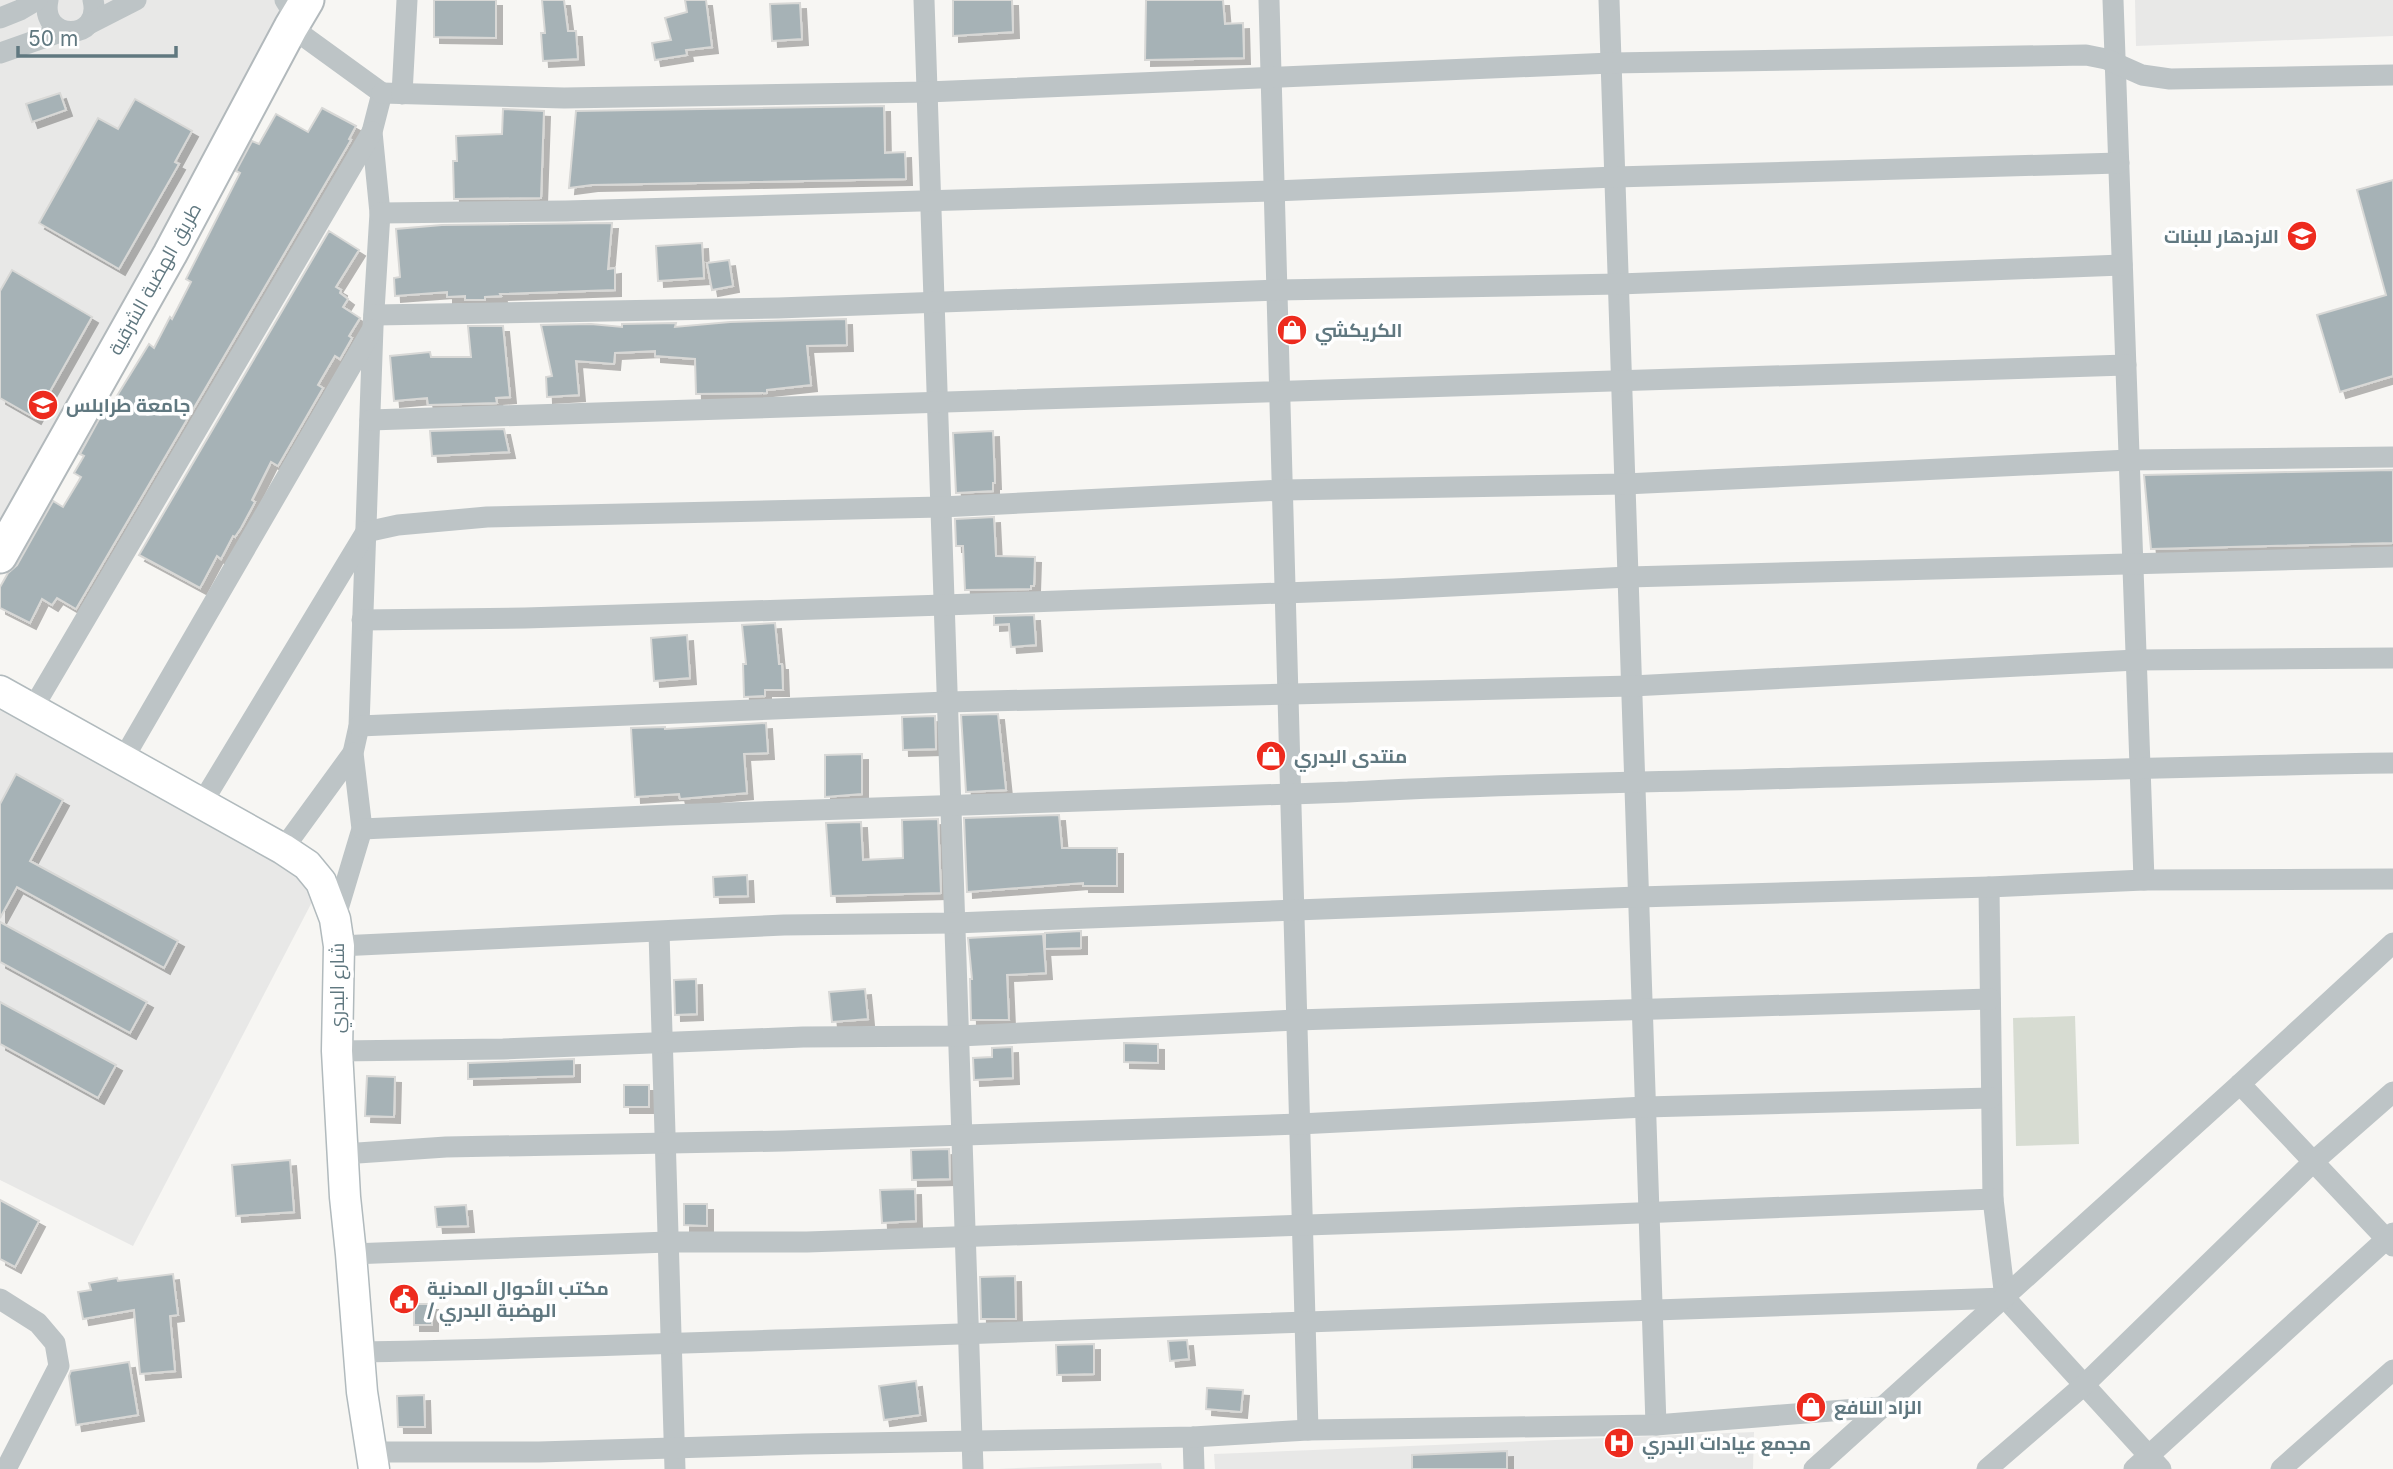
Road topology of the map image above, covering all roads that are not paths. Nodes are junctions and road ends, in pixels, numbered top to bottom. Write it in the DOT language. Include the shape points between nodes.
graph roads {
  1 [pos="37,0"];
  2 [pos="48,0"];
  3 [pos="93,0"];
  4 [pos="136,0"];
  5 [pos="407,0"];
  6 [pos="924,0"];
  7 [pos="1269,0"];
  8 [pos="1609,0"];
  9 [pos="2113,0"];
  10 [pos="295,9"];
  11 [pos="0,18"];
  12 [pos="89,24"];
  13 [pos="63,31"];
  14 [pos="0,53"];
  15 [pos="1611,63"];
  16 [pos="2115,64"];
  17 [pos="2393,75"];
  18 [pos="1271,78"];
  19 [pos="927,92"];
  20 [pos="392,93"];
  21 [pos="372,132"];
  22 [pos="2119,163"];
  23 [pos="1615,177"];
  24 [pos="1274,191"];
  25 [pos="930,200"];
  26 [pos="380,213"];
  27 [pos="2122,265"];
  28 [pos="1619,284"];
  29 [pos="1277,290"];
  30 [pos="934,304"];
  31 [pos="374,321"];
  32 [pos="2126,365"];
  33 [pos="1622,380"];
  34 [pos="1280,391"];
  35 [pos="937,401"];
  36 [pos="370,420"];
  37 [pos="2393,457"];
  38 [pos="2129,460"];
  39 [pos="1625,484"];
  40 [pos="1283,490"];
  41 [pos="941,507"];
  42 [pos="366,533"];
  43 [pos="0,556"];
  44 [pos="2393,557"];
  45 [pos="2133,564"];
  46 [pos="1628,577"];
  47 [pos="1285,593"];
  48 [pos="944,606"];
  49 [pos="362,620"];
  50 [pos="2393,658"];
  51 [pos="2136,660"];
  52 [pos="1632,686"];
  53 [pos="0,691"];
  54 [pos="1288,693"];
  55 [pos="947,702"];
  56 [pos="33,708"];
  57 [pos="359,726"];
  58 [pos="353,753"];
  59 [pos="122,761"];
  60 [pos="2393,762"];
  61 [pos="2140,767"];
  62 [pos="1635,782"];
  63 [pos="1290,793"];
  64 [pos="202,803"];
  65 [pos="951,805"];
  66 [pos="362,829"];
  67 [pos="283,849"];
  68 [pos="2393,879"];
  69 [pos="2144,880"];
  70 [pos="1989,887"];
  71 [pos="1638,897"];
  72 [pos="1294,910"];
  73 [pos="955,923"];
  74 [pos="659,932"];
  75 [pos="337,933"];
  76 [pos="2393,943"];
  77 [pos="1990,999"];
  78 [pos="1642,1010"];
  79 [pos="1296,1020"];
  80 [pos="958,1035"];
  81 [pos="662,1043"];
  82 [pos="337,1051"];
  83 [pos="2241,1084"];
  84 [pos="2393,1092"];
  85 [pos="1991,1098"];
  86 [pos="1645,1107"];
  87 [pos="1299,1124"];
  88 [pos="962,1135"];
  89 [pos="665,1143"];
  90 [pos="342,1154"];
  91 [pos="2313,1161"];
  92 [pos="1993,1199"];
  93 [pos="1649,1213"];
  94 [pos="1302,1225"];
  95 [pos="965,1235"];
  96 [pos="2391,1239"];
  97 [pos="668,1242"];
  98 [pos="351,1254"];
  99 [pos="2005,1298"];
  100 [pos="0,1299"];
  101 [pos="1652,1308"];
  102 [pos="1305,1324"];
  103 [pos="968,1336"];
  104 [pos="671,1345"];
  105 [pos="358,1352"];
  106 [pos="2393,1370"];
  107 [pos="2084,1385"];
  108 [pos="1882,1407"];
  109 [pos="1656,1424"];
  110 [pos="1308,1430"];
  111 [pos="1193,1437"];
  112 [pos="972,1443"];
  113 [pos="675,1459"];
  114 [pos="373,1461"];
  115 [pos="2148,1464"];
  116 [pos="6,1469"];
  117 [pos="973,1469"];
  118 [pos="1194,1469"];
  119 [pos="1814,1469"];
  120 [pos="1987,1469"];
  121 [pos="2281,1469"];
  1 -- 11 [label="street"];
  2 -- 13 [label="street" via="51,21"];
  3 -- 12 [label="street" via="95,11"];
  4 -- 12 [label="street"];
  5 -- 20 [label="street"];
  6 -- 19 [label="street"];
  7 -- 18 [label="street"];
  8 -- 15 [label="street"];
  9 -- 16 [label="street"];
  10 -- 20 [label="street"];
  10 -- 43 [label="main road, طريق الهضبة الشرقية" via="170,254"];
  12 -- 13 [label="street" via="77,31"];
  13 -- 14 [label="street"];
  15 -- 16 [label="street" via="2086,55"];
  15 -- 18 [label="street"];
  15 -- 23 [label="street"];
  16 -- 17 [label="street" via="2142,75 2171,79"];
  16 -- 22 [label="street"];
  18 -- 19 [label="street"];
  18 -- 24 [label="street"];
  19 -- 20 [label="street" via="564,98"];
  19 -- 25 [label="street"];
  20 -- 21 [label="street"];
  21 -- 26 [label="street"];
  21 -- 56 [label="street"];
  22 -- 23 [label="street"];
  22 -- 27 [label="street"];
  23 -- 24 [label="street"];
  23 -- 28 [label="street"];
  24 -- 25 [label="street"];
  24 -- 29 [label="street"];
  25 -- 26 [label="street"];
  25 -- 30 [label="street"];
  26 -- 31 [label="street"];
  27 -- 28 [label="street"];
  27 -- 32 [label="street"];
  28 -- 29 [label="street"];
  28 -- 33 [label="street"];
  29 -- 30 [label="street"];
  29 -- 34 [label="street"];
  30 -- 31 [label="street"];
  30 -- 35 [label="street"];
  31 -- 36 [label="street"];
  31 -- 59 [label="street"];
  32 -- 33 [label="street"];
  32 -- 38 [label="street"];
  33 -- 34 [label="street"];
  33 -- 39 [label="street"];
  34 -- 35 [label="street"];
  34 -- 40 [label="street"];
  35 -- 36 [label="street"];
  35 -- 41 [label="street"];
  36 -- 42 [label="street"];
  37 -- 38 [label="street"];
  38 -- 39 [label="street"];
  38 -- 45 [label="street"];
  39 -- 40 [label="street"];
  39 -- 46 [label="street"];
  40 -- 41 [label="street"];
  40 -- 47 [label="street"];
  41 -- 42 [label="street" via="486,517"];
  41 -- 48 [label="street"];
  42 -- 49 [label="street"];
  42 -- 64 [label="street"];
  44 -- 45 [label="street"];
  45 -- 46 [label="street"];
  45 -- 51 [label="street"];
  46 -- 47 [label="street"];
  46 -- 52 [label="street"];
  47 -- 48 [label="street"];
  47 -- 54 [label="street"];
  48 -- 49 [label="street"];
  48 -- 55 [label="street"];
  49 -- 57 [label="street"];
  50 -- 51 [label="street"];
  51 -- 52 [label="street"];
  51 -- 61 [label="street"];
  52 -- 54 [label="street"];
  52 -- 62 [label="street"];
  53 -- 56 [label="street, شارع البدري"];
  54 -- 55 [label="street"];
  54 -- 63 [label="street"];
  55 -- 57 [label="street"];
  55 -- 65 [label="street"];
  56 -- 59 [label="street, شارع البدري"];
  57 -- 58 [label="street"];
  58 -- 66 [label="street"];
  58 -- 67 [label="street"];
  59 -- 64 [label="street, شارع البدري"];
  60 -- 61 [label="street"];
  61 -- 62 [label="street"];
  61 -- 69 [label="street"];
  62 -- 63 [label="street"];
  62 -- 71 [label="street"];
  63 -- 65 [label="street"];
  63 -- 72 [label="street"];
  64 -- 67 [label="street, شارع البدري"];
  65 -- 66 [label="street"];
  65 -- 73 [label="street"];
  66 -- 75 [label="street"];
  67 -- 75 [label="street, شارع البدري" via="307,865 321,882"];
  68 -- 69 [label="street"];
  69 -- 70 [label="street"];
  70 -- 71 [label="street"];
  70 -- 77 [label="street"];
  71 -- 72 [label="street"];
  71 -- 78 [label="street"];
  72 -- 73 [label="street"];
  72 -- 79 [label="street"];
  73 -- 74 [label="street"];
  73 -- 80 [label="street"];
  74 -- 75 [label="street"];
  74 -- 81 [label="street"];
  75 -- 82 [label="street, شارع البدري"];
  76 -- 83 [label="street"];
  77 -- 78 [label="street"];
  77 -- 85 [label="street"];
  78 -- 79 [label="street"];
  78 -- 86 [label="street"];
  79 -- 80 [label="street"];
  79 -- 87 [label="street"];
  80 -- 81 [label="street"];
  80 -- 88 [label="street"];
  81 -- 82 [label="street"];
  81 -- 89 [label="street"];
  82 -- 90 [label="street, شارع البدري"];
  83 -- 91 [label="street"];
  83 -- 99 [label="street"];
  84 -- 91 [label="street"];
  85 -- 86 [label="street"];
  85 -- 92 [label="street"];
  86 -- 87 [label="street"];
  86 -- 93 [label="street"];
  87 -- 88 [label="street"];
  87 -- 94 [label="street"];
  88 -- 89 [label="street"];
  88 -- 95 [label="street"];
  89 -- 90 [label="street"];
  89 -- 97 [label="street"];
  90 -- 98 [label="street, شارع البدري"];
  91 -- 96 [label="street"];
  91 -- 107 [label="street"];
  92 -- 93 [label="street"];
  92 -- 99 [label="street"];
  93 -- 94 [label="street"];
  93 -- 101 [label="street"];
  94 -- 95 [label="street"];
  94 -- 102 [label="street"];
  95 -- 97 [label="street"];
  95 -- 103 [label="street"];
  96 -- 115 [label="street"];
  97 -- 98 [label="street"];
  97 -- 104 [label="street"];
  98 -- 105 [label="street, شارع البدري"];
  99 -- 101 [label="street"];
  99 -- 107 [label="street"];
  99 -- 108 [label="street"];
  100 -- 116 [label="street" via="38,1323 55,1343 59,1366"];
  101 -- 102 [label="street"];
  101 -- 109 [label="street"];
  102 -- 103 [label="street"];
  102 -- 110 [label="street"];
  103 -- 104 [label="street"];
  103 -- 112 [label="street"];
  104 -- 105 [label="street"];
  104 -- 113 [label="street"];
  105 -- 114 [label="street, شارع البدري"];
  106 -- 121 [label="street"];
  107 -- 115 [label="street"];
  107 -- 120 [label="street"];
  108 -- 109 [label="street"];
  108 -- 119 [label="street"];
  109 -- 110 [label="street"];
  110 -- 111 [label="street"];
  111 -- 112 [label="street"];
  111 -- 118 [label="street"];
  112 -- 113 [label="street" via="804,1444"];
  112 -- 117 [label="street"];
  113 -- 114 [label="street"];
}
